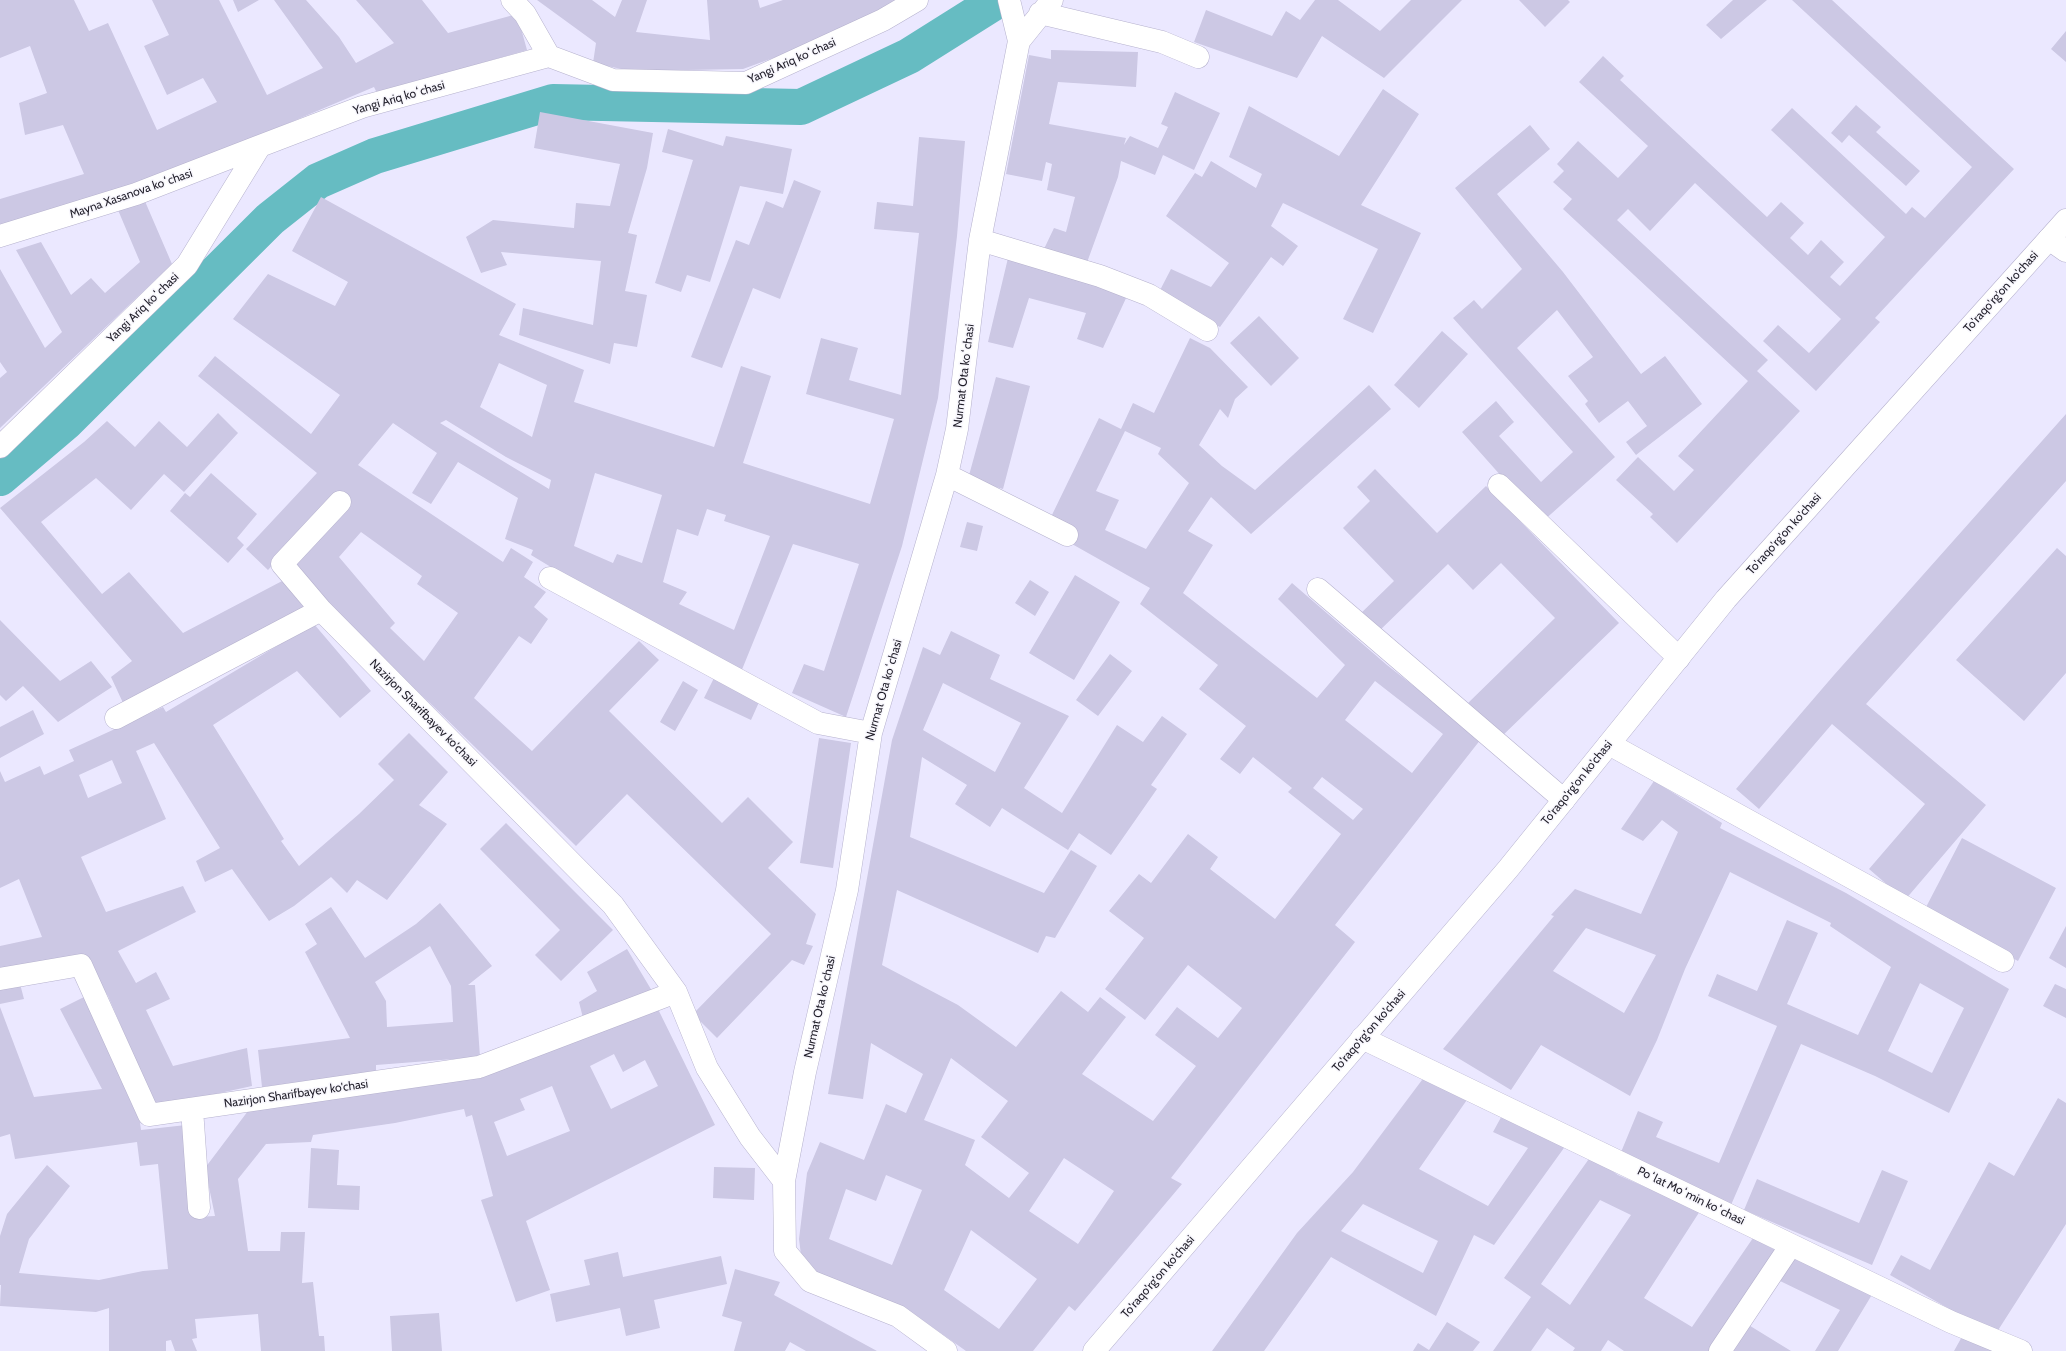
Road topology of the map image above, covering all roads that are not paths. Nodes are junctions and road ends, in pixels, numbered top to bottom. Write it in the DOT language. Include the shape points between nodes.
graph roads {
  1 [pos="512,0"];
  2 [pos="917,0"];
  3 [pos="1009,0"];
  4 [pos="1046,6"];
  5 [pos="1019,40"];
  6 [pos="549,56"];
  7 [pos="1198,57"];
  8 [pos="260,146"];
  9 [pos="2066,220"];
  10 [pos="0,236"];
  11 [pos="980,240"];
  12 [pos="2057,245"];
  13 [pos="1207,330"];
  14 [pos="0,447"];
  15 [pos="947,475"];
  16 [pos="1499,485"];
  17 [pos="340,502"];
  18 [pos="1067,535"];
  19 [pos="550,578"];
  20 [pos="1318,590"];
  21 [pos="321,610"];
  22 [pos="1679,658"];
  23 [pos="116,718"];
  24 [pos="871,733"];
  25 [pos="1609,744"];
  26 [pos="1564,800"];
  27 [pos="2003,961"];
  28 [pos="0,979"];
  29 [pos="676,992"];
  30 [pos="1362,1038"];
  31 [pos="192,1109"];
  32 [pos="784,1181"];
  33 [pos="199,1208"];
  34 [pos="1791,1244"];
  35 [pos="946,1351"];
  36 [pos="1094,1351"];
  37 [pos="1720,1351"];
  38 [pos="2021,1351"];
  1 -- 6 [label="street" via="525,14"];
  2 -- 6 [label="street, Yangi Ariq koʻchasi" via="883,20 746,83 613,80"];
  3 -- 5 [label="street"];
  4 -- 5 [label="street, Nurmat Ota koʻchasi"];
  4 -- 7 [label="street" via="1162,42"];
  5 -- 11 [label="street, Nurmat Ota koʻchasi"];
  6 -- 8 [label="street, Yangi Ariq koʻchasi" via="362,107"];
  8 -- 10 [label="street, Mayna Xasanova koʻchasi" via="136,194"];
  8 -- 14 [label="street, Yangi Ariq koʻchasi" via="187,265"];
  9 -- 12 [label="street, To'raqo'rg'on ko'chasi"];
  11 -- 13 [label="street" via="1100,276 1128,287 1148,295"];
  11 -- 15 [label="street, Nurmat Ota koʻchasi" via="958,430"];
  12 -- 22 [label="street, To'raqo'rg'on ko'chasi" via="1726,599"];
  15 -- 18 [label="street"];
  15 -- 24 [label="street, Nurmat Ota koʻchasi"];
  16 -- 22 [label="street"];
  17 -- 21 [label="street, Nazirjon Sharifbayev ko'chasi" via="282,564"];
  19 -- 24 [label="street" via="818,723"];
  20 -- 26 [label="street"];
  21 -- 23 [label="street"];
  21 -- 29 [label="street, Nazirjon Sharifbayev ko'chasi" via="613,905"];
  22 -- 25 [label="street, To'raqo'rg'on ko'chasi"];
  24 -- 32 [label="street, Nurmat Ota koʻchasi" via="847,890 805,1072"];
  25 -- 26 [label="street, To'raqo'rg'on ko'chasi"];
  25 -- 27 [label="street"];
  26 -- 30 [label="street, To'raqo'rg'on ko'chasi"];
  28 -- 31 [label="street, Nazirjon Sharifbayev ko'chasi" via="81,965 149,1115"];
  29 -- 31 [label="street, Nazirjon Sharifbayev ko'chasi" via="479,1067"];
  29 -- 32 [label="street, Nazirjon Sharifbayev ko'chasi" via="707,1068 750,1137"];
  30 -- 34 [label="street, Poʻlat Moʻmin koʻchasi"];
  30 -- 36 [label="street, To'raqo'rg'on ko'chasi"];
  31 -- 33 [label="street"];
  32 -- 35 [label="street, Nurmat Ota koʻchasi" via="785,1251 810,1281 898,1316"];
  34 -- 37 [label="street"];
  34 -- 38 [label="street, Poʻlat Moʻmin koʻchasi" via="1952,1322"];
}
